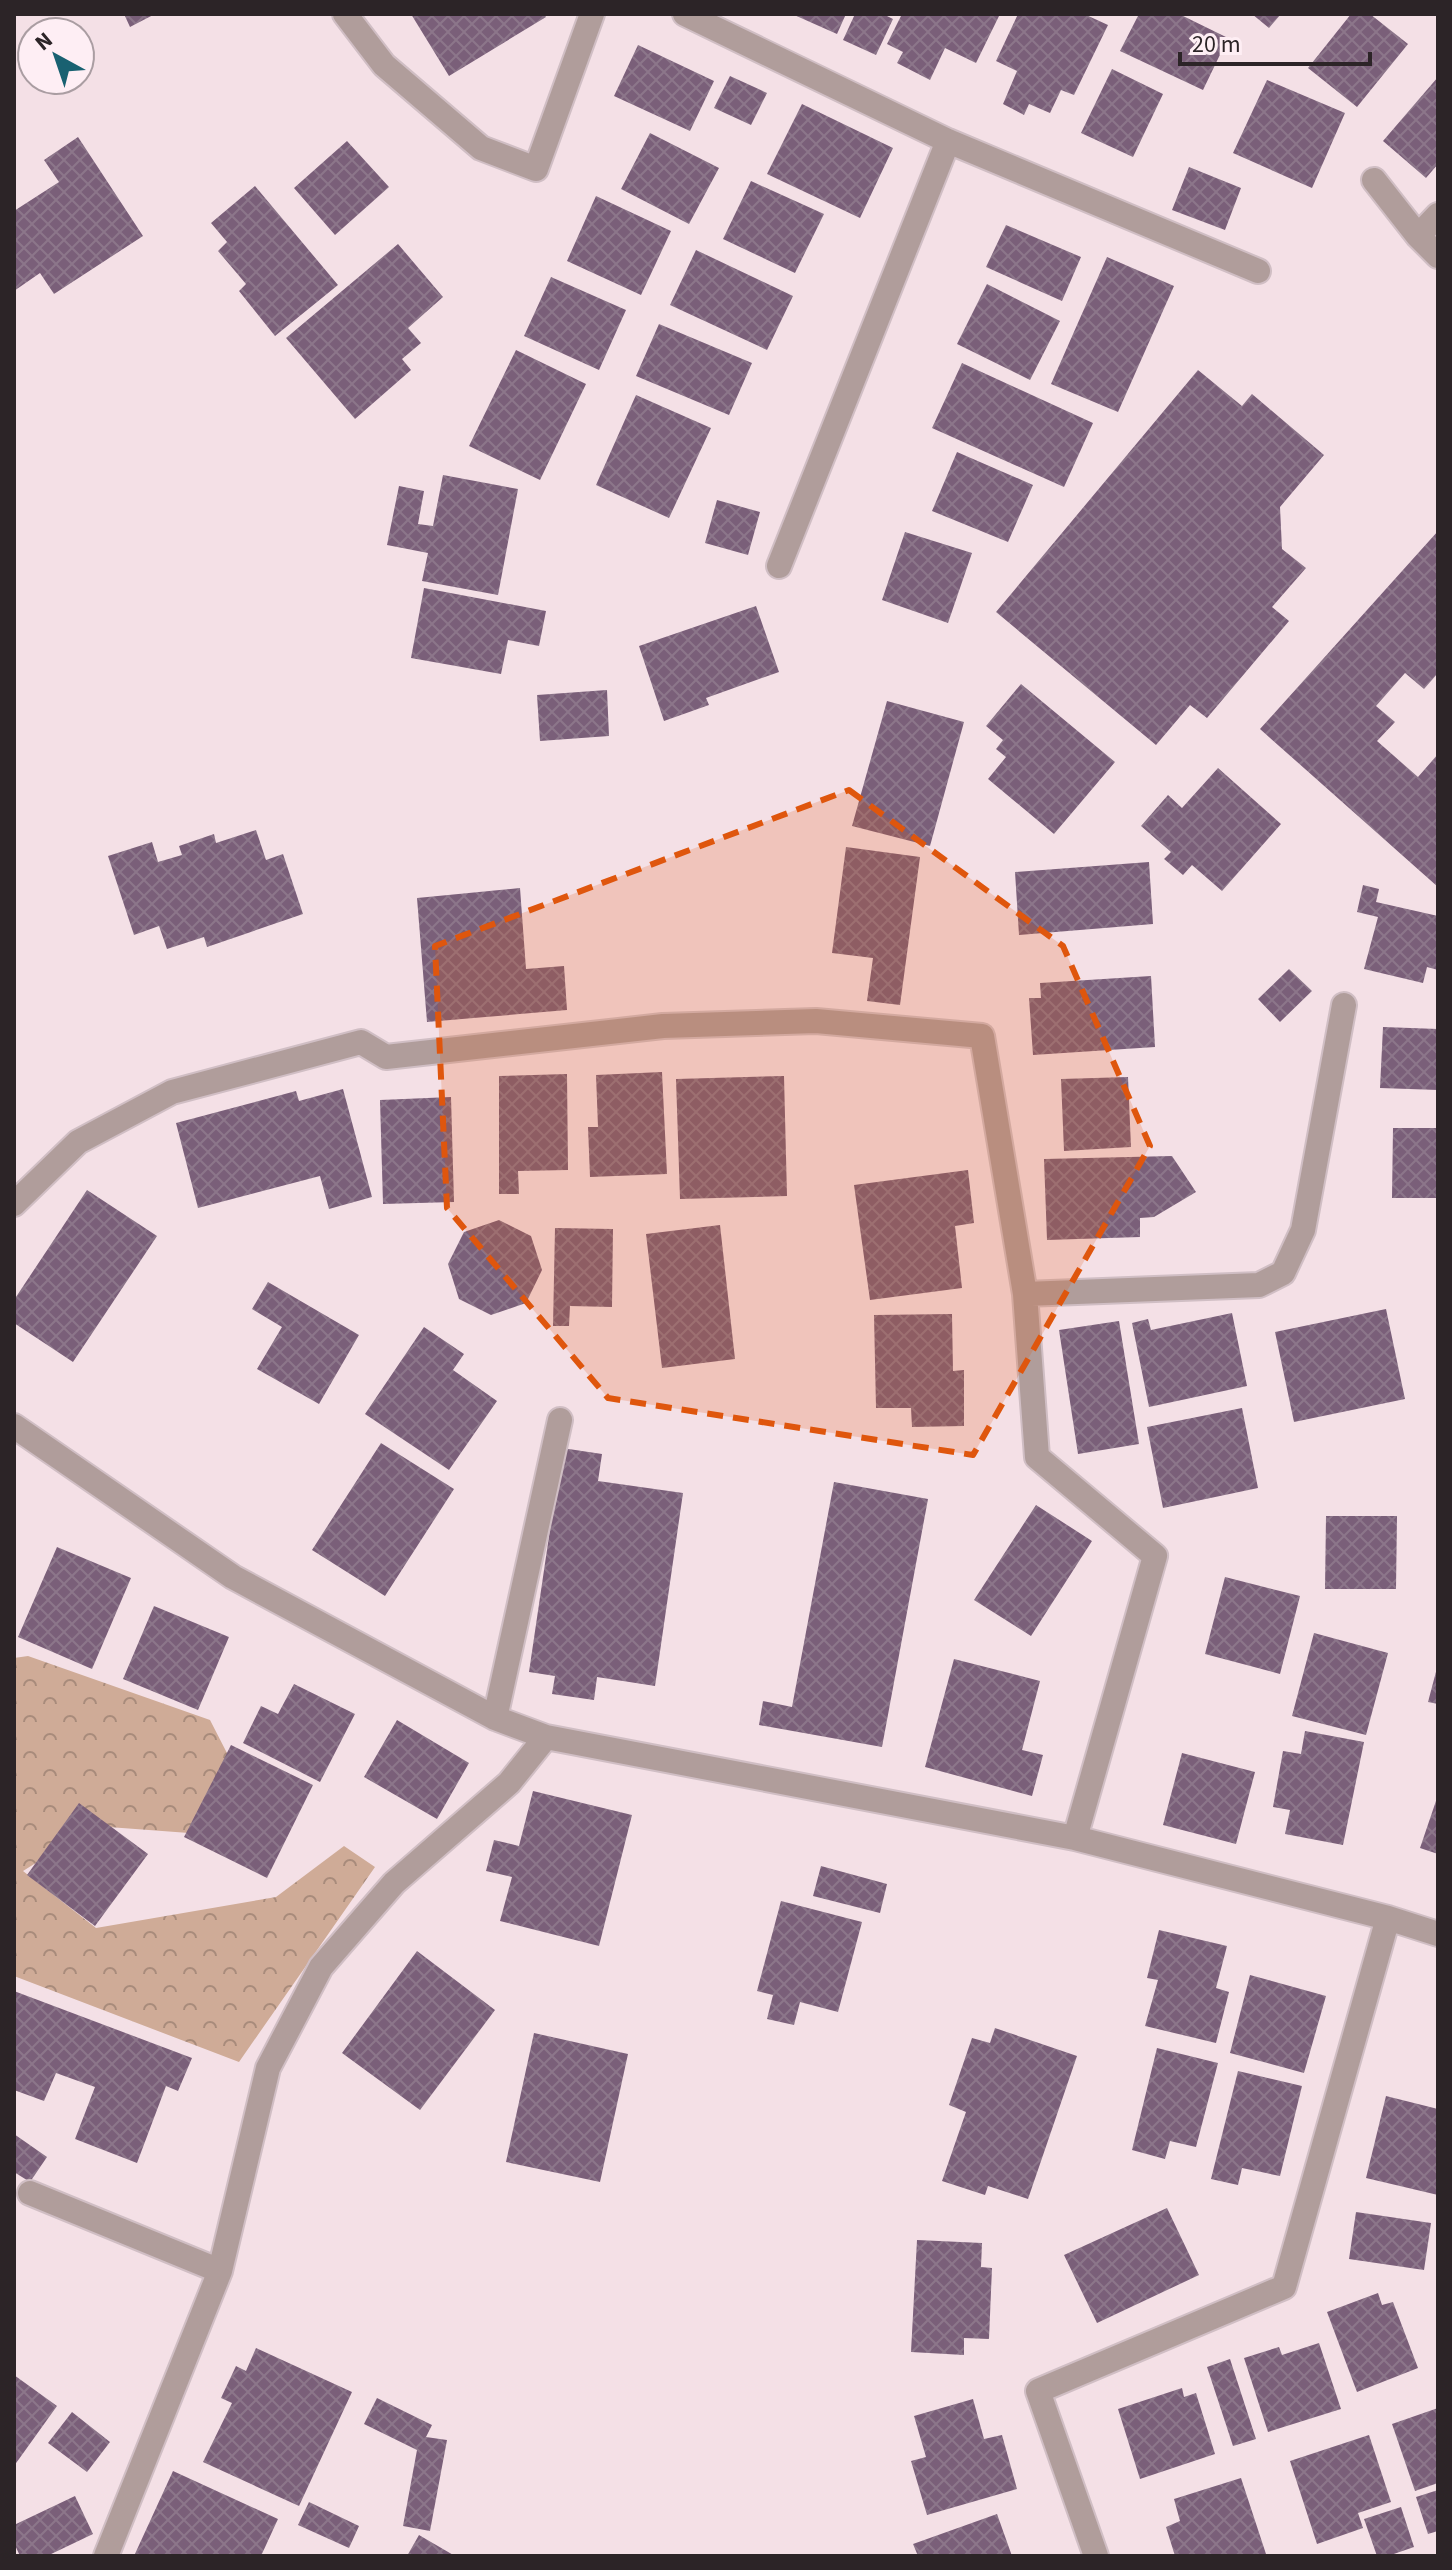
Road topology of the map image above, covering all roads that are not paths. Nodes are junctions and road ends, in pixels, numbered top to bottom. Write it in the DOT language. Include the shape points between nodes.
graph roads {
  1 [pos="345,14"];
  2 [pos="592,14"];
  3 [pos="685,14"];
  4 [pos="948,141"];
  5 [pos="1374,180"];
  6 [pos="1438,215"];
  7 [pos="1418,236"];
  8 [pos="1438,256"];
  9 [pos="1258,271"];
  10 [pos="779,566"];
  11 [pos="1344,1005"];
  12 [pos="14,1204"];
  13 [pos="1025,1294"];
  14 [pos="560,1420"];
  15 [pos="14,1426"];
  16 [pos="495,1718"];
  17 [pos="546,1737"];
  18 [pos="1075,1838"];
  19 [pos="1388,1918"];
  20 [pos="1438,1934"];
  21 [pos="30,2193"];
  22 [pos="220,2271"];
  23 [pos="106,2556"];
  24 [pos="1096,2556"];
  1 -- 2 [label="street" via="384,65 481,148 536,169"];
  3 -- 4 [label="street"];
  4 -- 9 [label="street"];
  4 -- 10 [label="street"];
  5 -- 7 [label="street"];
  6 -- 7 [label="street"];
  7 -- 8 [label="street"];
  11 -- 13 [label="street" via="1303,1230 1283,1273 1259,1285"];
  12 -- 13 [label="street" via="78,1142 172,1092 361,1042 386,1057 663,1026 816,1021 982,1036"];
  13 -- 18 [label="street" via="1037,1457 1155,1556"];
  14 -- 16 [label="street"];
  15 -- 16 [label="street" via="233,1577"];
  16 -- 17 [label="street"];
  17 -- 18 [label="street"];
  17 -- 22 [label="street" via="509,1783 394,1883 321,1967 268,2068"];
  18 -- 19 [label="street"];
  19 -- 20 [label="street"];
  19 -- 24 [label="street" via="1284,2287 1038,2391"];
  21 -- 22 [label="street"];
  22 -- 23 [label="street"];
}
